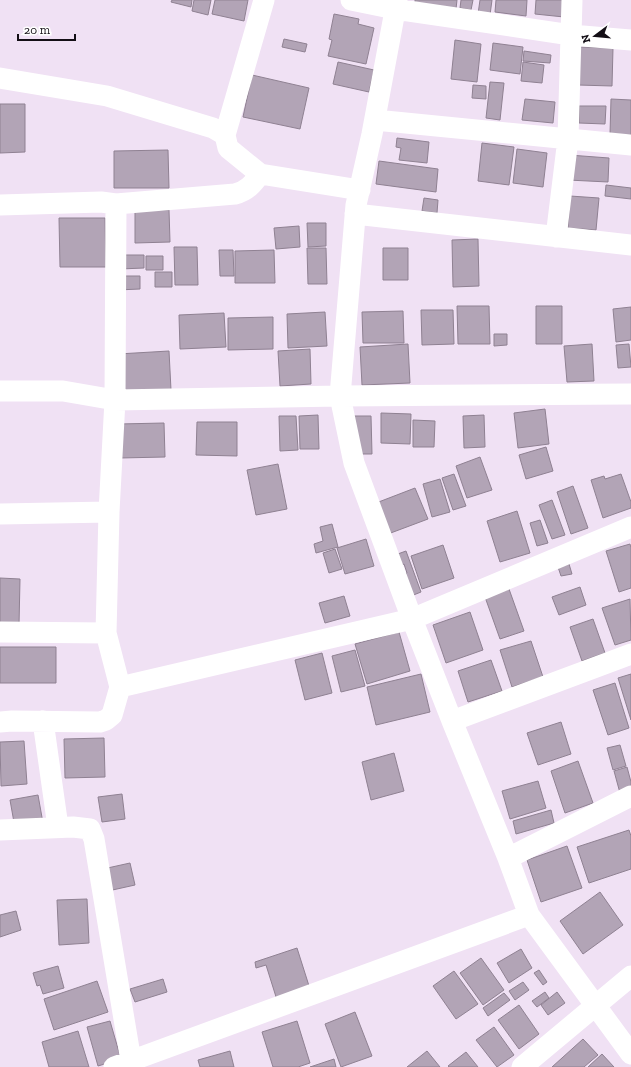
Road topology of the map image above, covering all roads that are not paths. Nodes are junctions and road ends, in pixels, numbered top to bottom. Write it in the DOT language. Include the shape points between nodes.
graph roads {
  1 [pos="264,0"];
  2 [pos="351,0"];
  3 [pos="572,0"];
  4 [pos="396,5"];
  5 [pos="571,35"];
  6 [pos="631,40"];
  7 [pos="0,78"];
  8 [pos="375,120"];
  9 [pos="225,135"];
  10 [pos="568,139"];
  11 [pos="631,145"];
  12 [pos="254,181"];
  13 [pos="357,202"];
  14 [pos="116,204"];
  15 [pos="0,205"];
  16 [pos="556,237"];
  17 [pos="631,245"];
  18 [pos="0,391"];
  19 [pos="631,394"];
  20 [pos="340,396"];
  21 [pos="115,400"];
  22 [pos="109,512"];
  23 [pos="0,514"];
  24 [pos="631,527"];
  25 [pos="412,619"];
  26 [pos="0,632"];
  27 [pos="106,633"];
  28 [pos="631,654"];
  29 [pos="120,687"];
  30 [pos="43,721"];
  31 [pos="452,721"];
  32 [pos="0,722"];
  33 [pos="631,796"];
  34 [pos="58,827"];
  35 [pos="0,830"];
  36 [pos="508,858"];
  37 [pos="529,915"];
  38 [pos="631,976"];
  39 [pos="595,1006"];
  40 [pos="631,1054"];
  41 [pos="126,1065"];
  42 [pos="522,1067"];
  1 -- 9 [label="street"];
  2 -- 4 [label="street"];
  3 -- 5 [label="street"];
  4 -- 5 [label="street"];
  4 -- 8 [label="street"];
  5 -- 6 [label="street"];
  5 -- 10 [label="street"];
  7 -- 9 [label="street" via="107,96 213,128"];
  8 -- 10 [label="street"];
  8 -- 13 [label="street"];
  9 -- 12 [label="street" via="228,148"];
  10 -- 11 [label="street"];
  10 -- 16 [label="street"];
  12 -- 13 [label="street"];
  12 -- 14 [label="street" via="242,192 235,194"];
  13 -- 16 [label="street"];
  13 -- 20 [label="street"];
  14 -- 15 [label="street" via="101,202"];
  14 -- 21 [label="street"];
  16 -- 17 [label="street"];
  18 -- 21 [label="street" via="63,391"];
  19 -- 20 [label="street"];
  20 -- 21 [label="street"];
  20 -- 25 [label="street" via="354,463"];
  21 -- 22 [label="street"];
  22 -- 23 [label="street"];
  22 -- 27 [label="street"];
  24 -- 25 [label="street"];
  25 -- 29 [label="street"];
  25 -- 31 [label="street"];
  26 -- 27 [label="street"];
  27 -- 29 [label="street"];
  28 -- 31 [label="street"];
  29 -- 30 [label="street" via="112,715 106,720"];
  30 -- 32 [label="street"];
  30 -- 34 [label="street"];
  31 -- 36 [label="street"];
  33 -- 36 [label="street"];
  34 -- 35 [label="street"];
  34 -- 41 [label="street" via="90,829 94,839"];
  36 -- 37 [label="street"];
  37 -- 39 [label="street"];
  37 -- 41 [label="street"];
  38 -- 39 [label="street"];
  39 -- 40 [label="street"];
  39 -- 42 [label="street"];
}
